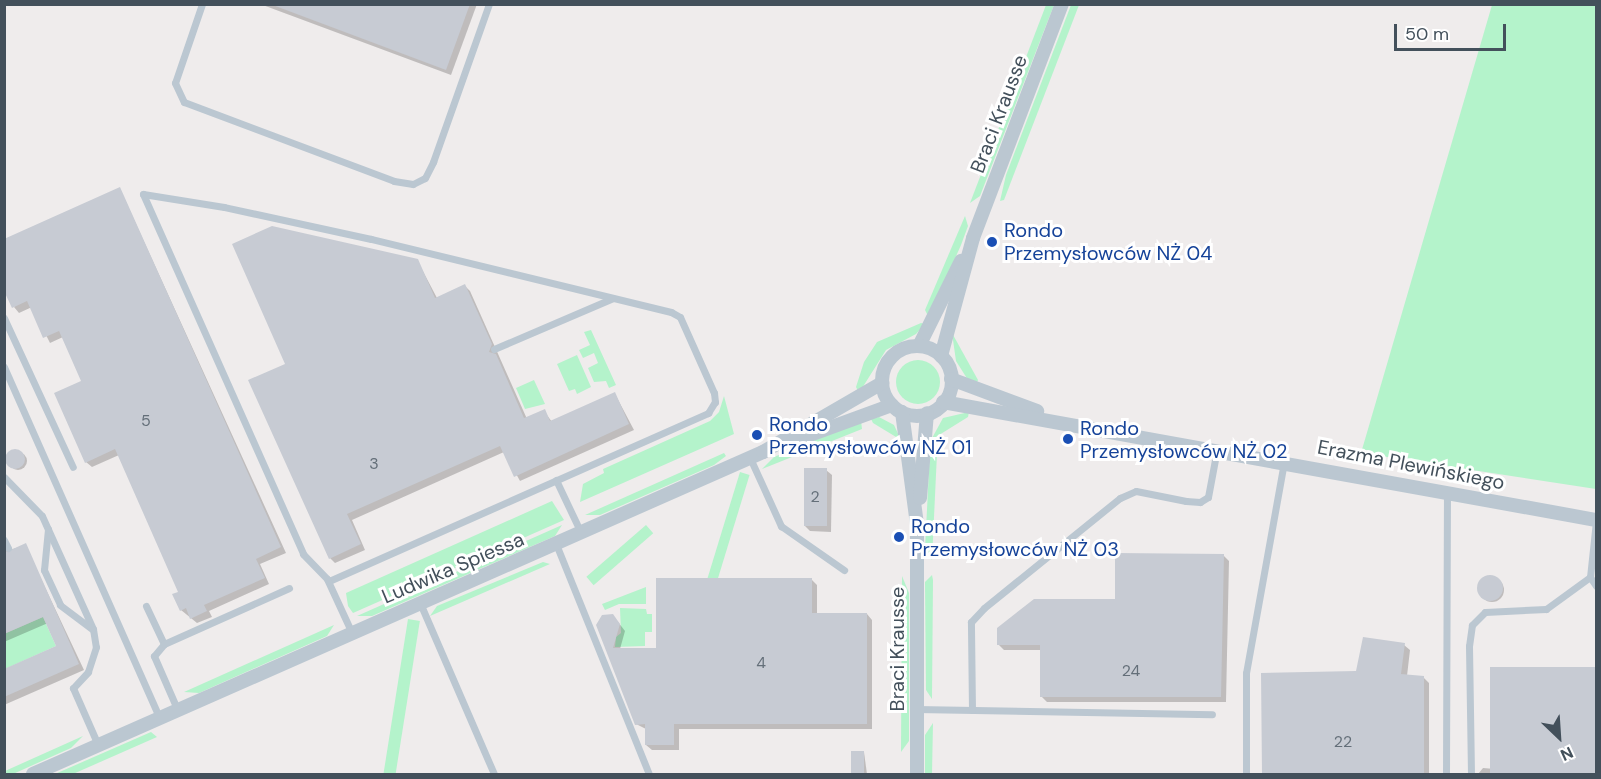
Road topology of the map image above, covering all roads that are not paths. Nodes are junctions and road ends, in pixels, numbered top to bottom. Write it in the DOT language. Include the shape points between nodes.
graph roads {
  1 [pos="202,4"];
  2 [pos="489,4"];
  3 [pos="1062,4"];
  4 [pos="973,238"];
  5 [pos="614,297"];
  6 [pos="4,318"];
  7 [pos="919,346"];
  8 [pos="494,349"];
  9 [pos="941,356"];
  10 [pos="4,367"];
  11 [pos="951,379"];
  12 [pos="882,383"];
  13 [pos="944,402"];
  14 [pos="897,408"];
  15 [pos="927,413"];
  16 [pos="1076,424"];
  17 [pos="1217,449"];
  18 [pos="763,452"];
  19 [pos="750,458"];
  20 [pos="1284,462"];
  21 [pos="73,468"];
  22 [pos="4,477"];
  23 [pos="556,480"];
  24 [pos="1447,492"];
  25 [pos="1596,521"];
  26 [pos="917,524"];
  27 [pos="48,529"];
  28 [pos="581,533"];
  29 [pos="556,544"];
  30 [pos="844,570"];
  31 [pos="1590,577"];
  32 [pos="329,582"];
  33 [pos="1596,586"];
  34 [pos="289,588"];
  35 [pos="420,603"];
  36 [pos="146,606"];
  37 [pos="93,629"];
  38 [pos="352,633"];
  39 [pos="164,644"];
  40 [pos="916,710"];
  41 [pos="972,710"];
  42 [pos="178,711"];
  43 [pos="1212,714"];
  44 [pos="160,719"];
  45 [pos="98,746"];
  46 [pos="33,774"];
  47 [pos="494,774"];
  48 [pos="649,774"];
  49 [pos="917,774"];
  50 [pos="1246,774"];
  51 [pos="1446,774"];
  52 [pos="1471,774"];
  1 -- 2 [label="lane" via="175,83 184,102 394,181 413,184 424,178 433,162"];
  3 -- 4 [label="street, Braci Krausse"];
  4 -- 7 [label="street, Braci Krausse"];
  4 -- 9 [label="street, Braci Krausse"];
  5 -- 8 [label="lane"];
  5 -- 23 [label="lane" via="680,317 713,388 715,402 708,413"];
  5 -- 32 [label="lane" via="371,238 143,194 303,554"];
  6 -- 21 [label="lane"];
  7 -- 9 [label="street"];
  7 -- 12 [label="street" via="895,353 885,367"];
  9 -- 11 [label="street"];
  10 -- 44 [label="lane"];
  11 -- 13 [label="street"];
  11 -- 16 [label="street, Erazma Plewińskiego"];
  12 -- 14 [label="street"];
  12 -- 18 [label="street, Ludwika Spiessa"];
  13 -- 15 [label="street"];
  13 -- 16 [label="street, Erazma Plewińskiego"];
  14 -- 15 [label="street"];
  14 -- 18 [label="street"];
  14 -- 26 [label="street, Braci Krausse"];
  15 -- 26 [label="street, Braci Krausse"];
  16 -- 17 [label="street, Erazma Plewińskiego"];
  17 -- 20 [label="street, Erazma Plewińskiego"];
  17 -- 41 [label="lane" via="1208,497 1200,502 1186,501 1136,491 1120,498 984,608 971,622"];
  18 -- 19 [label="street, Ludwika Spiessa"];
  19 -- 28 [label="street, Ludwika Spiessa"];
  19 -- 30 [label="lane" via="781,526"];
  20 -- 24 [label="street, Erazma Plewińskiego"];
  20 -- 50 [label="lane" via="1246,673"];
  22 -- 27 [label="lane" via="34,505"];
  23 -- 28 [label="lane"];
  23 -- 32 [label="lane"];
  24 -- 25 [label="street, Erazma Plewińskiego"];
  24 -- 51 [label="lane"];
  25 -- 31 [label="lane"];
  26 -- 40 [label="street, Braci Krausse"];
  27 -- 37 [label="lane"];
  27 -- 37 [label="lane" via="42,555 48,581 60,605"];
  28 -- 29 [label="street, Ludwika Spiessa"];
  29 -- 35 [label="street, Ludwika Spiessa"];
  29 -- 48 [label="lane"];
  31 -- 33 [label="lane"];
  31 -- 52 [label="lane" via="1546,609 1485,612 1472,624"];
  32 -- 38 [label="lane"];
  34 -- 39 [label="lane"];
  35 -- 38 [label="street, Ludwika Spiessa"];
  35 -- 47 [label="lane"];
  36 -- 39 [label="lane"];
  37 -- 45 [label="lane" via="96,647 88,672 73,688"];
  38 -- 42 [label="street, Ludwika Spiessa"];
  39 -- 42 [label="lane" via="154,656"];
  40 -- 41 [label="lane"];
  40 -- 49 [label="street, Braci Krausse"];
  41 -- 43 [label="lane"];
  42 -- 44 [label="street, Ludwika Spiessa"];
  44 -- 45 [label="street, Ludwika Spiessa"];
  45 -- 46 [label="street, Ludwika Spiessa"];
}
